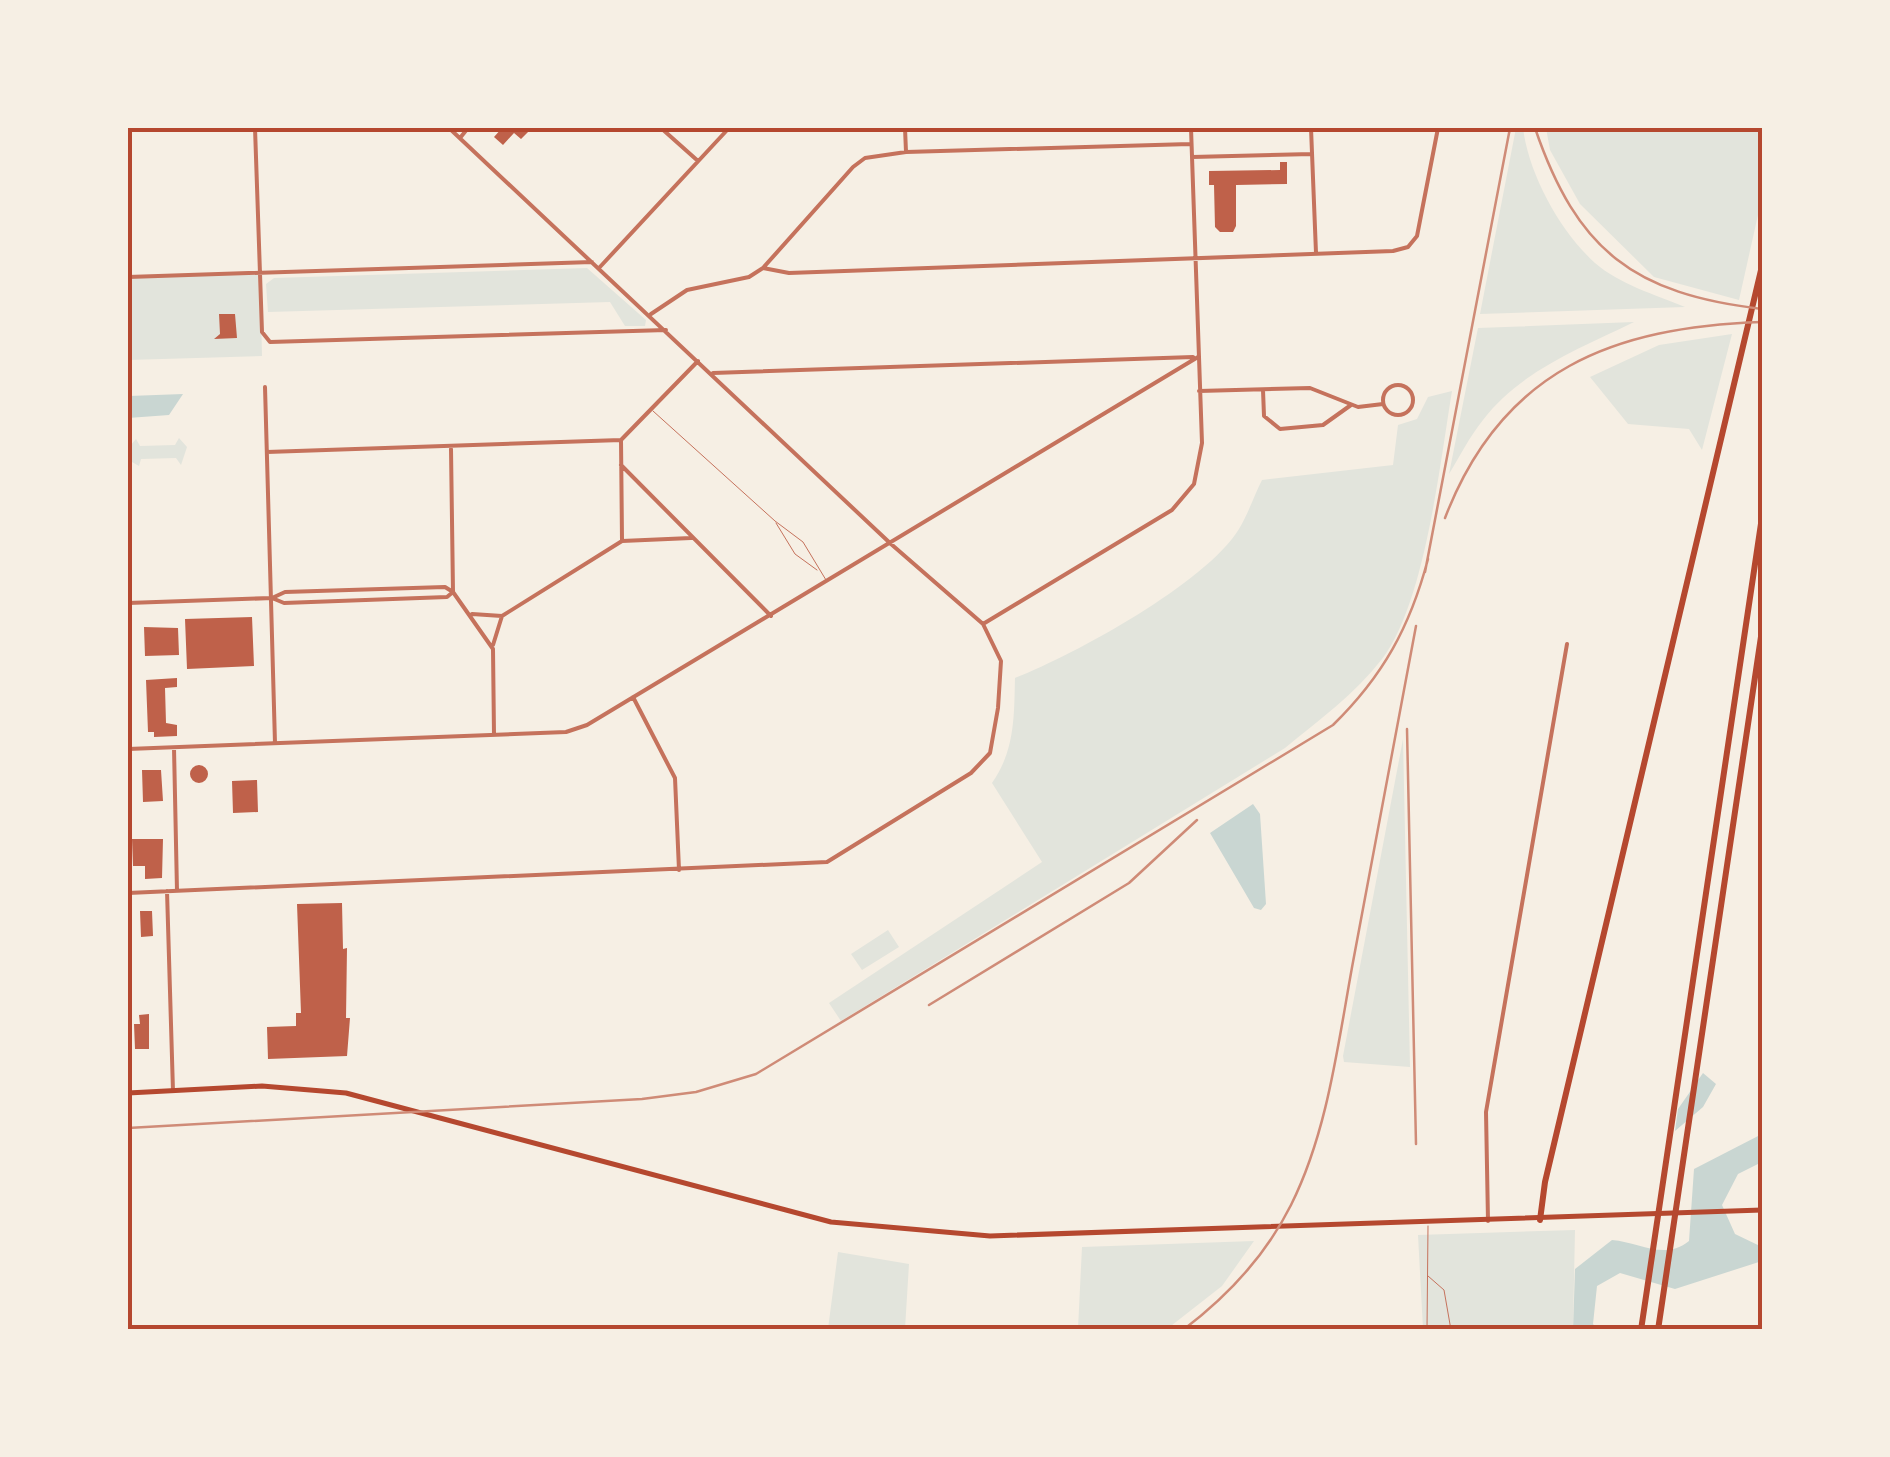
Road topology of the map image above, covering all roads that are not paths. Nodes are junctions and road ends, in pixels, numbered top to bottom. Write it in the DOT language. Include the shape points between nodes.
graph roads {
  1 [pos="255,128"];
  2 [pos="449,128"];
  3 [pos="468,128"];
  4 [pos="661,128"];
  5 [pos="729,128"];
  6 [pos="905,128"];
  7 [pos="1191,128"];
  8 [pos="1310,128"];
  9 [pos="1438,128"];
  10 [pos="460,138"];
  11 [pos="1192,144"];
  12 [pos="906,152"];
  13 [pos="1312,154"];
  14 [pos="1192,158"];
  15 [pos="699,161"];
  16 [pos="1316,254"];
  17 [pos="1195,258"];
  18 [pos="592,262"];
  19 [pos="1762,266"];
  20 [pos="599,268"];
  21 [pos="763,268"];
  22 [pos="260,272"];
  23 [pos="128,276"];
  24 [pos="650,315"];
  25 [pos="666,330"];
  26 [pos="1198,356"];
  27 [pos="698,361"];
  28 [pos="711,373"];
  29 [pos="264,387"];
  30 [pos="1263,389"];
  31 [pos="1200,391"];
  32 [pos="1383,404"];
  33 [pos="1350,405"];
  34 [pos="650,409"];
  35 [pos="621,440"];
  36 [pos="451,448"];
  37 [pos="267,452"];
  38 [pos="622,465"];
  39 [pos="1762,517"];
  40 [pos="775,520"];
  41 [pos="691,538"];
  42 [pos="622,541"];
  43 [pos="891,544"];
  44 [pos="819,571"];
  45 [pos="827,582"];
  46 [pos="453,592"];
  47 [pos="272,598"];
  48 [pos="128,603"];
  49 [pos="469,613"];
  50 [pos="502,616"];
  51 [pos="771,616"];
  52 [pos="983,624"];
  53 [pos="1762,630"];
  54 [pos="1567,644"];
  55 [pos="492,649"];
  56 [pos="634,698"];
  57 [pos="494,735"];
  58 [pos="275,743"];
  59 [pos="174,748"];
  60 [pos="128,749"];
  61 [pos="679,870"];
  62 [pos="167,891"];
  63 [pos="177,891"];
  64 [pos="128,893"];
  65 [pos="173,1091"];
  66 [pos="128,1093"];
  67 [pos="1762,1210"];
  68 [pos="1540,1220"];
  69 [pos="1488,1221"];
  70 [pos="1428,1223"];
  71 [pos="1425,1274"];
  72 [pos="1427,1330"];
  73 [pos="1451,1330"];
  74 [pos="1641,1330"];
  75 [pos="1658,1330"];
  1 -- 22 [label="street"];
  2 -- 10 [label="street"];
  3 -- 10 [label="street"];
  4 -- 15 [label="street"];
  5 -- 15 [label="street"];
  6 -- 12 [label="street"];
  7 -- 11 [label="street"];
  8 -- 13 [label="street"];
  9 -- 16 [label="street" via="1423,219 1408,247"];
  10 -- 18 [label="street"];
  11 -- 12 [label="street"];
  11 -- 14 [label="street"];
  12 -- 21 [label="street" via="865,158 853,167"];
  13 -- 14 [label="street"];
  13 -- 16 [label="street"];
  14 -- 17 [label="street"];
  15 -- 20 [label="street"];
  16 -- 17 [label="street"];
  17 -- 21 [label="street" via="789,273"];
  17 -- 26 [label="street"];
  18 -- 20 [label="street"];
  18 -- 22 [label="street"];
  19 -- 68 [label="highway"];
  20 -- 24 [label="street"];
  21 -- 24 [label="street" via="749,278 687,290"];
  22 -- 23 [label="street"];
  22 -- 25 [label="street" via="262,332 277,343"];
  24 -- 25 [label="street"];
  25 -- 27 [label="street"];
  26 -- 28 [label="street"];
  26 -- 31 [label="street"];
  26 -- 43 [label="street"];
  27 -- 28 [label="street"];
  27 -- 34 [label="street"];
  28 -- 43 [label="street"];
  29 -- 37 [label="street"];
  30 -- 31 [label="street"];
  30 -- 33 [label="street" via="1316,388"];
  30 -- 33 [label="street" via="1264,416 1280,429 1323,425"];
  31 -- 52 [label="street" via="1199,469 1186,497"];
  32 -- 32 [label="street" via="1389,413 1404,414 1412,398 1404,386 1394,386"];
  32 -- 33 [label="street"];
  34 -- 35 [label="street"];
  34 -- 40 [label="lane"];
  35 -- 36 [label="street"];
  35 -- 38 [label="street"];
  36 -- 37 [label="street"];
  36 -- 46 [label="street"];
  37 -- 47 [label="street"];
  38 -- 41 [label="street"];
  38 -- 42 [label="street"];
  39 -- 74 [label="highway"];
  40 -- 44 [label="lane" via="803,542"];
  40 -- 44 [label="lane" via="795,554"];
  41 -- 42 [label="street"];
  41 -- 51 [label="street"];
  42 -- 50 [label="street"];
  43 -- 45 [label="street"];
  43 -- 52 [label="street"];
  44 -- 45 [label="lane"];
  45 -- 51 [label="street"];
  46 -- 47 [label="street" via="284,603"];
  46 -- 47 [label="street" via="427,587 284,592"];
  46 -- 49 [label="street"];
  47 -- 48 [label="street"];
  47 -- 58 [label="street"];
  49 -- 50 [label="street"];
  49 -- 55 [label="street"];
  50 -- 55 [label="street"];
  51 -- 56 [label="street"];
  52 -- 61 [label="street" via="1001,661 998,708 990,754 971,773 827,862"];
  53 -- 75 [label="highway"];
  54 -- 69 [label="street" via="1486,1112"];
  55 -- 57 [label="street"];
  56 -- 57 [label="street" via="566,732"];
  56 -- 61 [label="street" via="675,778"];
  57 -- 58 [label="street"];
  58 -- 59 [label="street"];
  59 -- 60 [label="street"];
  59 -- 63 [label="street"];
  61 -- 63 [label="street"];
  62 -- 63 [label="street"];
  62 -- 64 [label="street"];
  62 -- 65 [label="street"];
  65 -- 66 [label="main road"];
  65 -- 70 [label="main road" via="262,1086 346,1093 860,1228 990,1236"];
  67 -- 68 [label="main road"];
  68 -- 69 [label="main road"];
  69 -- 70 [label="main road"];
  70 -- 71 [label="lane"];
  71 -- 72 [label="lane"];
  71 -- 73 [label="lane" via="1444,1290"];
}
